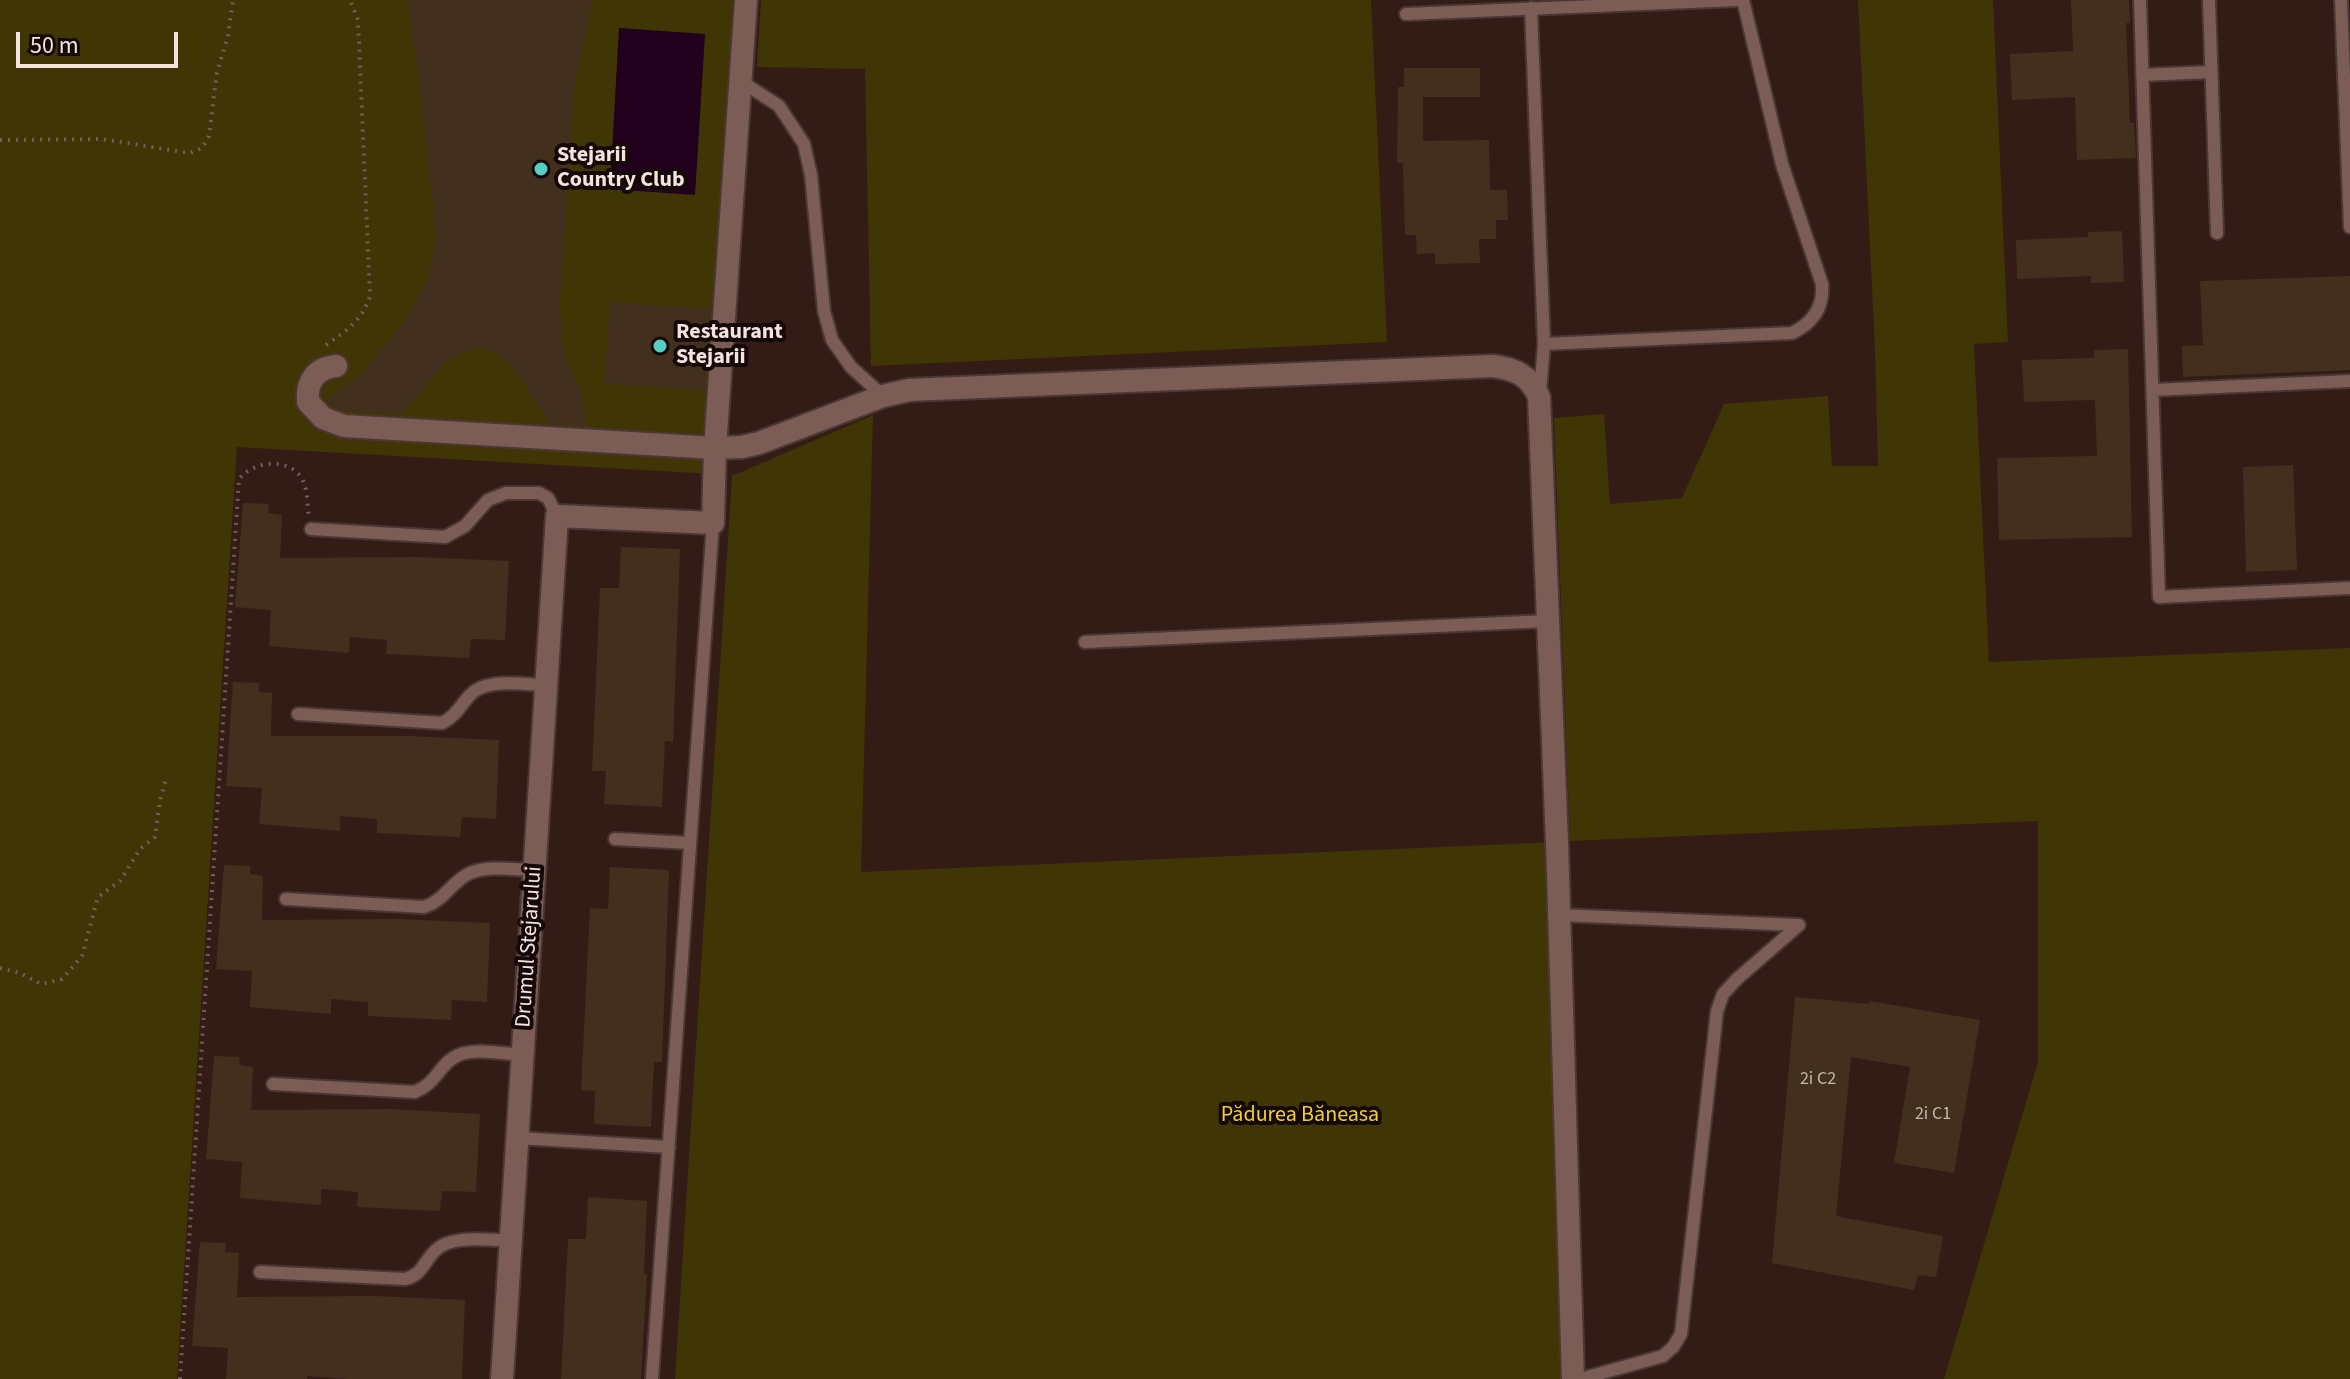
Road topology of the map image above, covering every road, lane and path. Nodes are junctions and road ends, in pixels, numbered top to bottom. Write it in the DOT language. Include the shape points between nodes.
graph roads {
  1 [pos="233,0"];
  2 [pos="350,0"];
  3 [pos="746,0"];
  4 [pos="1742,0"];
  5 [pos="2140,0"];
  6 [pos="2209,0"];
  7 [pos="2341,0"];
  8 [pos="1531,8"];
  9 [pos="1406,14"];
  10 [pos="2211,72"];
  11 [pos="2142,75"];
  12 [pos="742,82"];
  13 [pos="0,140"];
  14 [pos="2350,227"];
  15 [pos="2217,233"];
  16 [pos="1544,344"];
  17 [pos="317,350"];
  18 [pos="336,366"];
  19 [pos="2350,381"];
  20 [pos="2153,390"];
  21 [pos="883,396"];
  22 [pos="1539,397"];
  23 [pos="715,448"];
  24 [pos="557,516"];
  25 [pos="713,523"];
  26 [pos="311,529"];
  27 [pos="2350,588"];
  28 [pos="1548,621"];
  29 [pos="1085,642"];
  30 [pos="546,685"];
  31 [pos="298,714"];
  32 [pos="166,779"];
  33 [pos="615,839"];
  34 [pos="690,843"];
  35 [pos="535,870"];
  36 [pos="286,899"];
  37 [pos="1559,915"];
  38 [pos="0,968"];
  39 [pos="523,1055"];
  40 [pos="273,1084"];
  41 [pos="518,1138"];
  42 [pos="669,1147"];
  43 [pos="512,1240"];
  44 [pos="260,1272"];
  45 [pos="180,1379"];
  46 [pos="502,1379"];
  47 [pos="652,1379"];
  48 [pos="1573,1379"];
  49 [pos="1580,1379"];
  1 -- 13 [label="path" via="209,136 202,148 190,153 101,139"];
  2 -- 17 [label="path" via="358,20 370,296 354,325"];
  3 -- 12 [label="street"];
  4 -- 8 [label="lane"];
  4 -- 16 [label="lane" via="1782,164 1822,284 1814,318 1792,333"];
  5 -- 11 [label="lane"];
  6 -- 10 [label="lane"];
  7 -- 14 [label="lane"];
  8 -- 9 [label="lane"];
  8 -- 16 [label="lane"];
  10 -- 11 [label="lane"];
  10 -- 15 [label="lane"];
  11 -- 20 [label="lane"];
  12 -- 21 [label="lane" via="779,106 804,144 832,340 851,367"];
  12 -- 23 [label="street"];
  16 -- 22 [label="lane"];
  18 -- 23 [label="street" via="316,374 309,383 308,402 323,418 344,426"];
  19 -- 20 [label="lane"];
  20 -- 27 [label="lane" via="2159,597"];
  21 -- 22 [label="street" via="1493,366 1521,373"];
  21 -- 23 [label="street" via="759,443"];
  22 -- 28 [label="street"];
  23 -- 25 [label="street"];
  24 -- 25 [label="street"];
  24 -- 26 [label="lane" via="548,498 539,493 506,493 488,500 465,526 445,537"];
  24 -- 30 [label="street, Drumul Stejarului"];
  25 -- 34 [label="lane"];
  26 -- 45 [label="path" via="304,483 296,471 258,464 245,471 239,479 231,567"];
  28 -- 29 [label="lane"];
  28 -- 37 [label="street"];
  30 -- 31 [label="lane" via="481,687 442,723"];
  30 -- 35 [label="street, Drumul Stejarului"];
  32 -- 38 [label="path" via="155,837 140,849 120,881 98,897 82,956 62,979 41,984"];
  33 -- 34 [label="lane"];
  34 -- 42 [label="lane"];
  35 -- 36 [label="lane" via="469,873 443,898 424,907"];
  35 -- 39 [label="street, Drumul Stejarului"];
  37 -- 48 [label="street"];
  37 -- 49 [label="lane" via="1799,925 1737,979 1717,1011 1681,1334 1663,1356"];
  39 -- 40 [label="lane" via="461,1054 415,1092"];
  39 -- 41 [label="street, Drumul Stejarului"];
  41 -- 42 [label="lane"];
  41 -- 43 [label="street, Drumul Stejarului"];
  42 -- 47 [label="lane"];
  43 -- 44 [label="lane" via="449,1243 434,1251 419,1273 405,1279"];
  43 -- 46 [label="street, Drumul Stejarului"];
}
